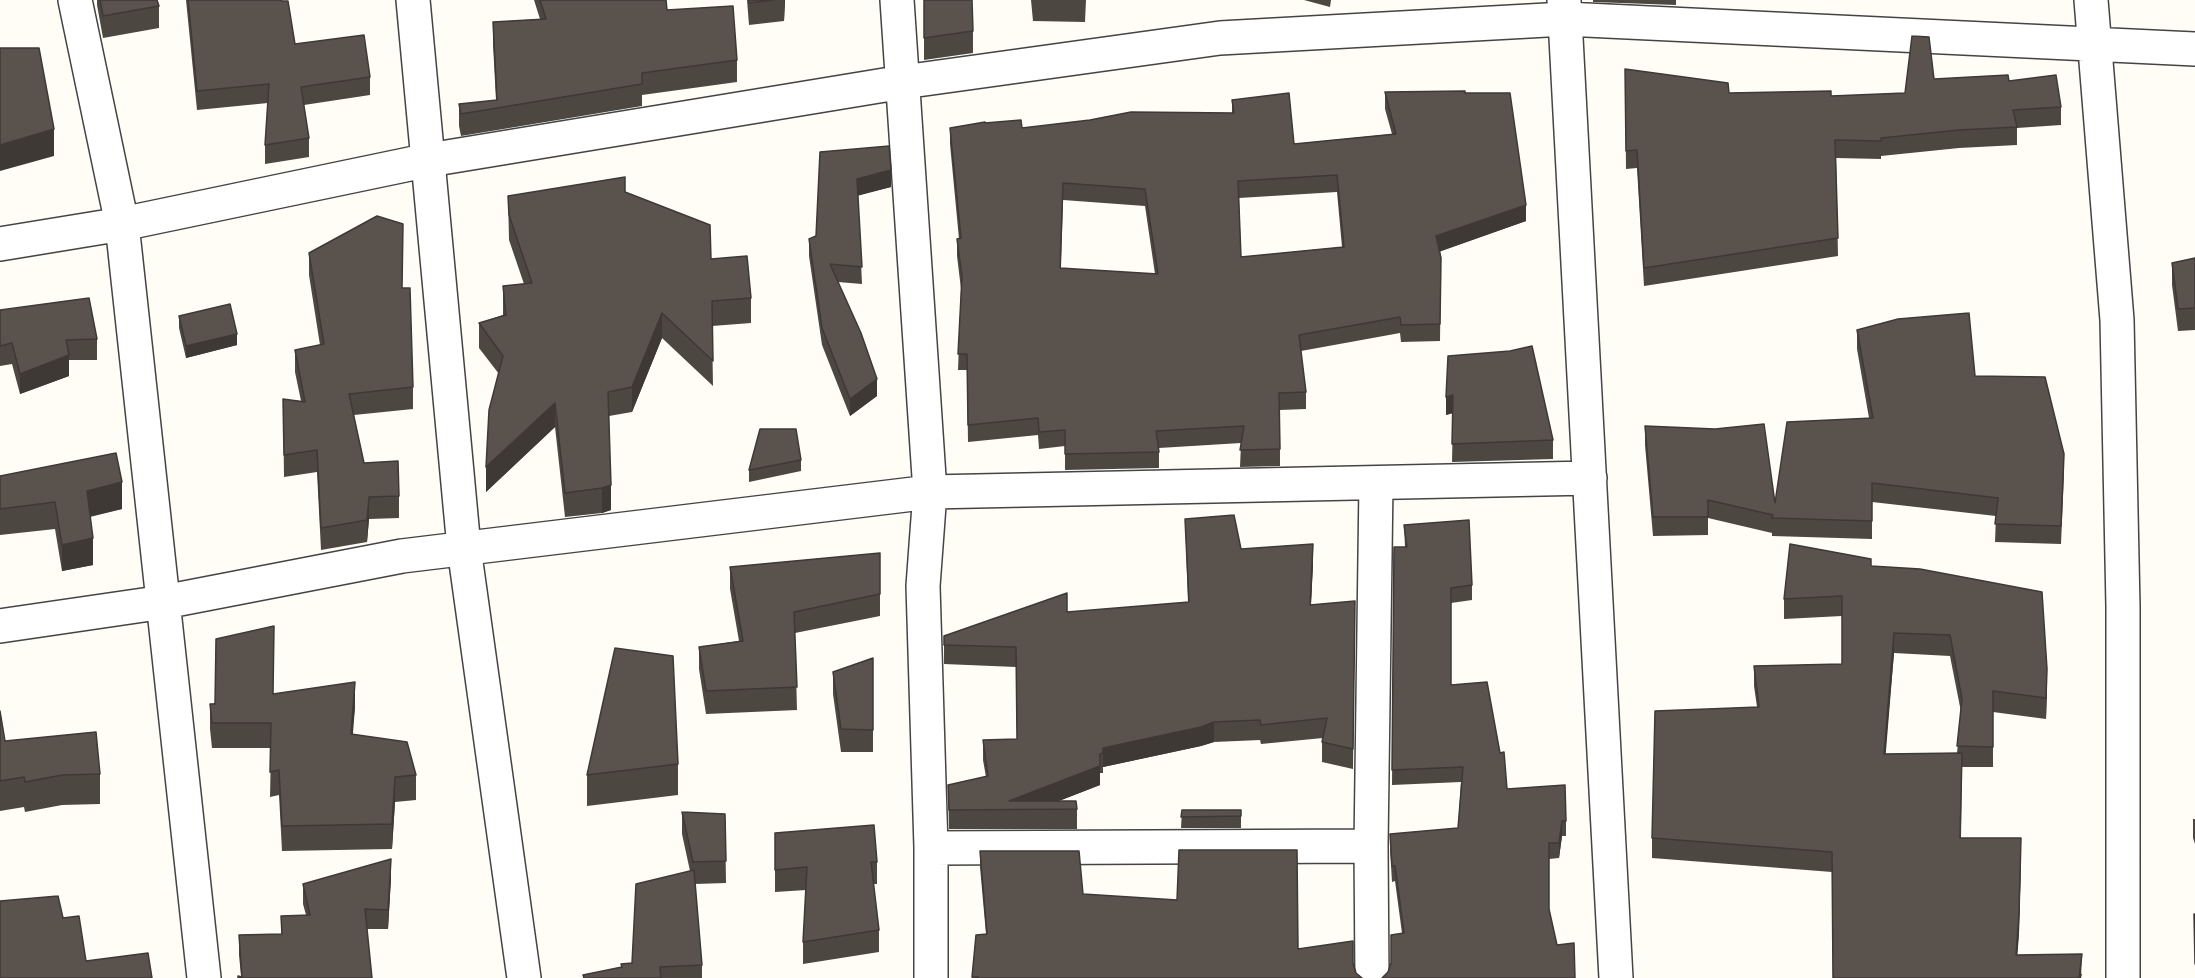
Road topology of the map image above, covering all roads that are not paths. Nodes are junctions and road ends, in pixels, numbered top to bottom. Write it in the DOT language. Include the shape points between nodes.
graph roads {
  1 [pos="75,0"];
  2 [pos="413,0"];
  3 [pos="897,0"];
  4 [pos="2091,0"];
  5 [pos="1565,9"];
  6 [pos="2096,46"];
  7 [pos="2195,49"];
  8 [pos="903,82"];
  9 [pos="429,160"];
  10 [pos="122,224"];
  11 [pos="0,244"];
  12 [pos="1590,478"];
  13 [pos="1376,483"];
  14 [pos="930,492"];
  15 [pos="464,548"];
  16 [pos="164,602"];
  17 [pos="0,626"];
  18 [pos="1371,846"];
  19 [pos="931,848"];
  20 [pos="204,978"];
  21 [pos="524,978"];
  22 [pos="931,978"];
  23 [pos="1372,978"];
  24 [pos="1616,978"];
  25 [pos="2123,978"];
  1 -- 10 [label="street"];
  2 -- 9 [label="street"];
  3 -- 8 [label="street"];
  4 -- 6 [label="street"];
  5 -- 6 [label="street"];
  5 -- 8 [label="street" via="1220,38"];
  5 -- 12 [label="street"];
  6 -- 7 [label="street"];
  6 -- 25 [label="street" via="2116,320 2123,619"];
  8 -- 9 [label="street"];
  8 -- 14 [label="street"];
  9 -- 10 [label="street"];
  9 -- 15 [label="street"];
  10 -- 11 [label="street"];
  10 -- 16 [label="street"];
  12 -- 13 [label="street"];
  12 -- 24 [label="street"];
  13 -- 14 [label="street"];
  13 -- 18 [label="street"];
  14 -- 15 [label="street"];
  14 -- 19 [label="street" via="923,586"];
  15 -- 16 [label="street" via="402,556"];
  15 -- 21 [label="street"];
  16 -- 17 [label="street"];
  16 -- 20 [label="street"];
  18 -- 19 [label="street"];
  18 -- 23 [label="street"];
  19 -- 22 [label="street"];
}
